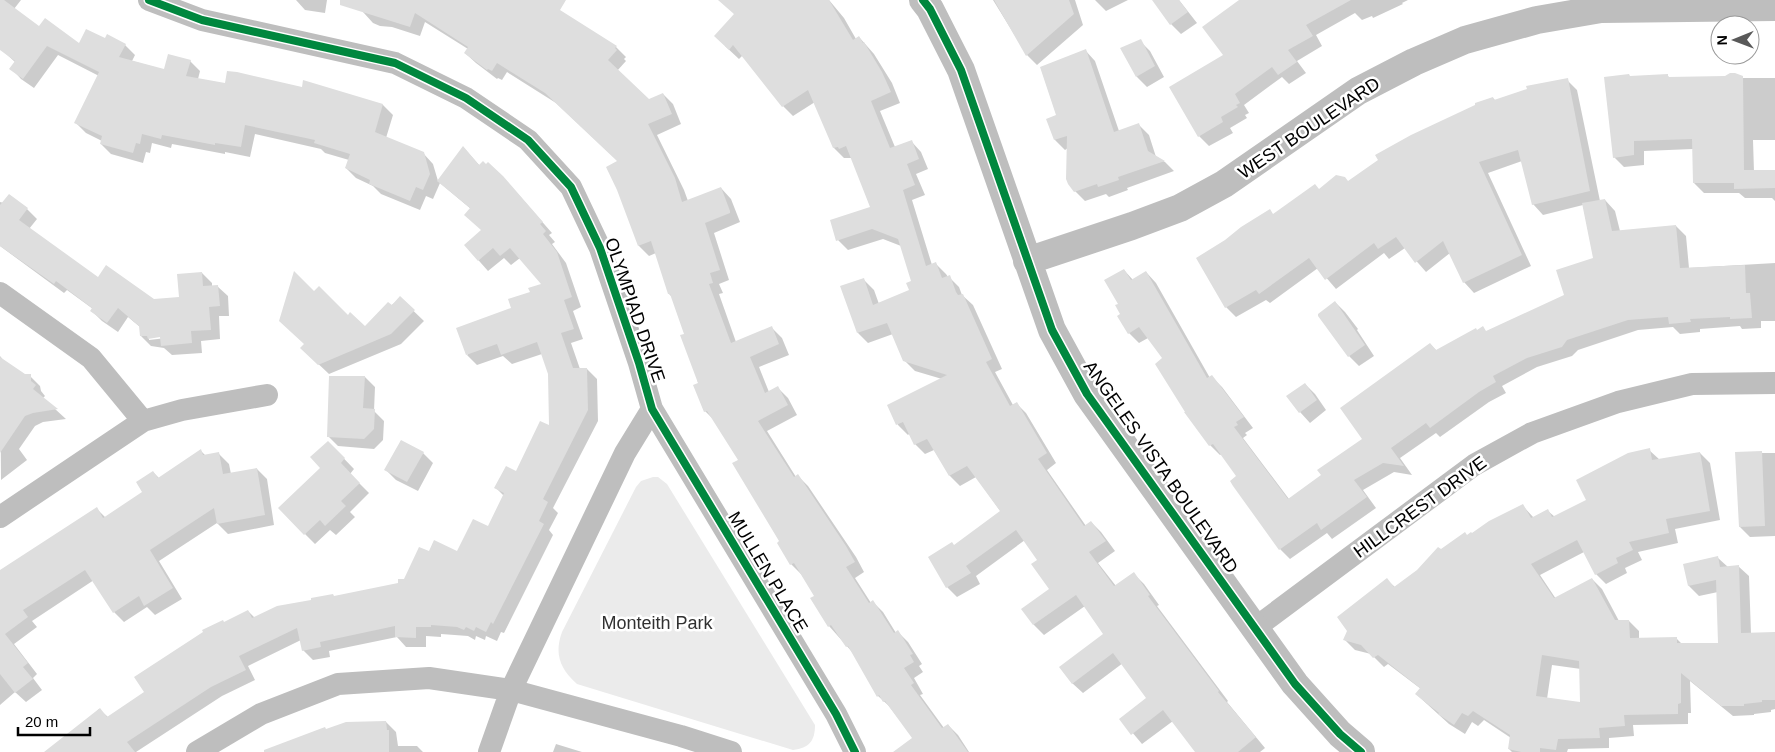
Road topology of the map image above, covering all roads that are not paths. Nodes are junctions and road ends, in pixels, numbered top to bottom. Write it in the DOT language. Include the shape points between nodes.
graph roads {
  1 [pos="149,0"];
  2 [pos="924,0"];
  3 [pos="1601,4"];
  4 [pos="1775,6"];
  5 [pos="1028,260"];
  6 [pos="0,292"];
  7 [pos="1775,383"];
  8 [pos="268,395"];
  9 [pos="652,409"];
  10 [pos="142,421"];
  11 [pos="0,517"];
  12 [pos="1255,628"];
  13 [pos="511,690"];
  14 [pos="197,752"];
  15 [pos="489,752"];
  16 [pos="731,752"];
  17 [pos="855,752"];
  18 [pos="1361,752"];
  1 -- 9 [label="street, OLYMPIAD DRIVE" via="202,20 395,63 466,98 528,140 571,187 600,248"];
  2 -- 5 [label="street, ANGELES VISTA BOULEVARD" via="961,70"];
  3 -- 4 [label="street, WEST BOULEVARD"];
  3 -- 5 [label="street, WEST BOULEVARD" via="1466,40 1414,62 1358,91 1224,184 1180,208"];
  5 -- 12 [label="street, ANGELES VISTA BOULEVARD" via="1052,330 1088,394"];
  6 -- 10 [label="street" via="91,358"];
  7 -- 12 [label="street, HILLCREST DRIVE" via="1692,384 1618,402 1532,433 1474,465"];
  8 -- 10 [label="street" via="182,410"];
  9 -- 13 [label="street, OLYMPIAD DRIVE" via="625,453"];
  9 -- 17 [label="street, MULLEN PLACE" via="836,714"];
  10 -- 11 [label="street"];
  12 -- 18 [label="street, ANGELES VISTA BOULEVARD" via="1295,684 1340,734"];
  13 -- 14 [label="street" via="429,678 338,684 261,714"];
  13 -- 15 [label="street, OLYMPIAD DRIVE"];
  13 -- 16 [label="street"];
}
